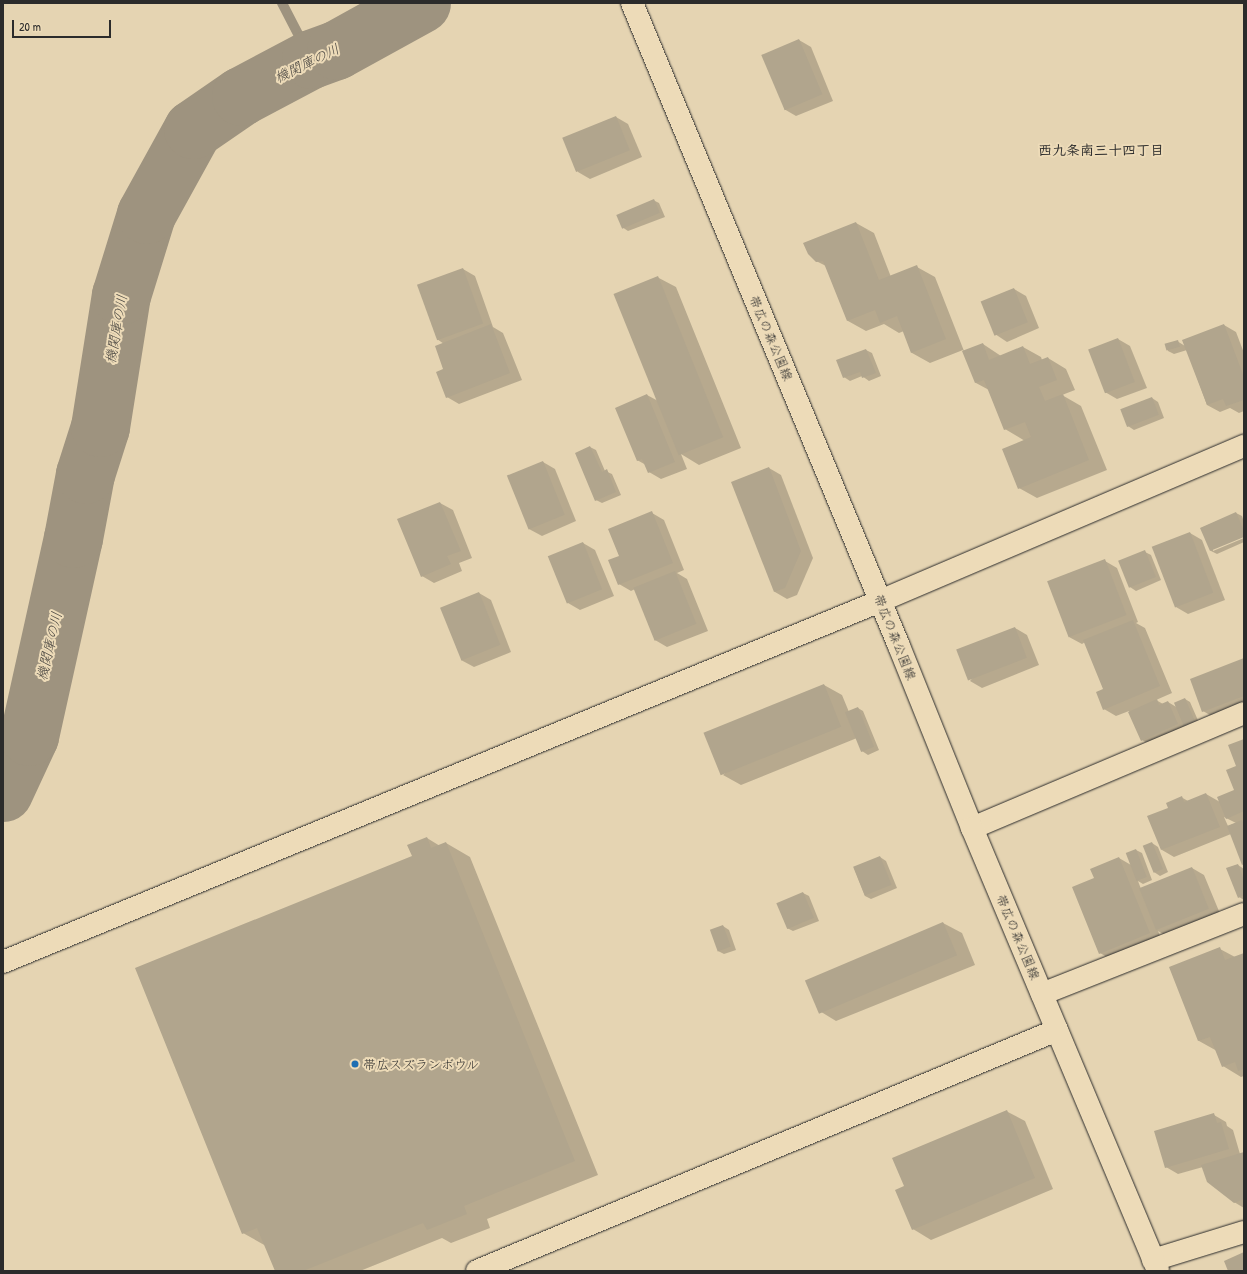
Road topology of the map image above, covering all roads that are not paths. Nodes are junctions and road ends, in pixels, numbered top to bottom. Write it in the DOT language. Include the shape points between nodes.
graph roads {
  1 [pos="632,3"];
  2 [pos="1244,446"];
  3 [pos="880,600"];
  4 [pos="1244,713"];
  5 [pos="972,828"];
  6 [pos="1244,914"];
  7 [pos="3,962"];
  8 [pos="1042,994"];
  9 [pos="1057,1030"];
  10 [pos="1244,1232"];
  11 [pos="1156,1265"];
  12 [pos="477,1271"];
  1 -- 3 [label="street, 帯広の森公園線"];
  2 -- 3 [label="street"];
  3 -- 5 [label="street, 帯広の森公園線"];
  3 -- 7 [label="street"];
  4 -- 5 [label="street"];
  5 -- 8 [label="street, 帯広の森公園線"];
  6 -- 8 [label="street"];
  8 -- 9 [label="street, 帯広の森公園線"];
  9 -- 11 [label="street, 帯広の森公園線"];
  9 -- 12 [label="street"];
  10 -- 11 [label="street"];
}
